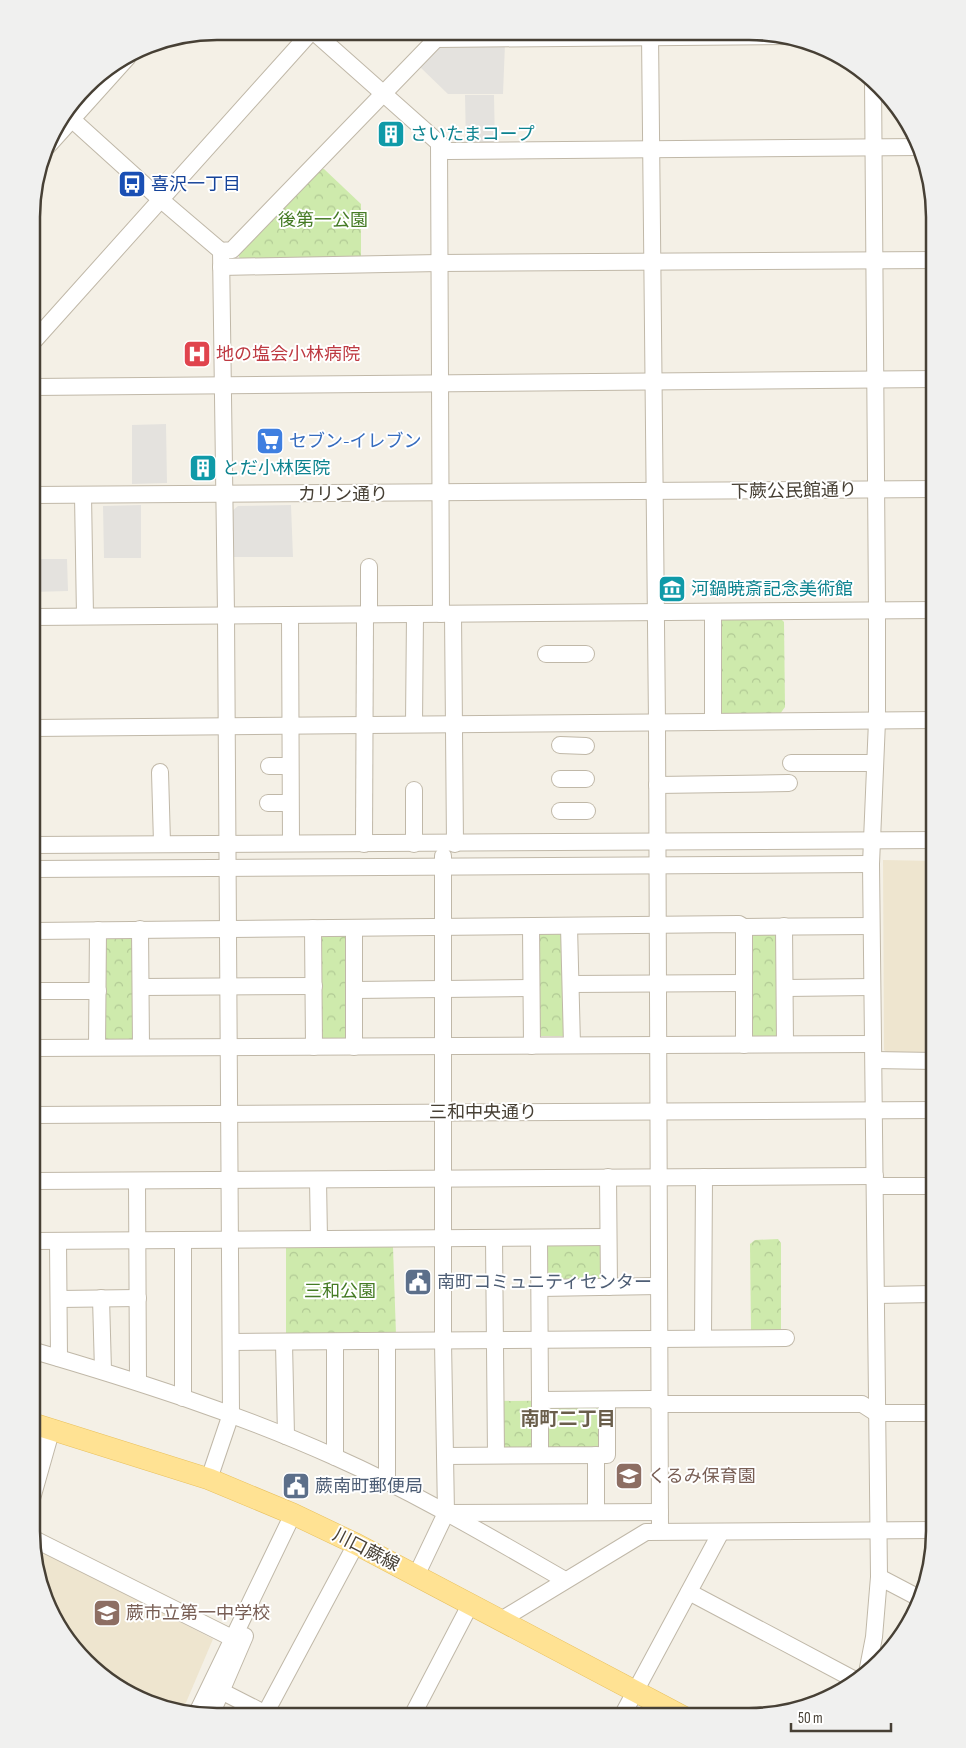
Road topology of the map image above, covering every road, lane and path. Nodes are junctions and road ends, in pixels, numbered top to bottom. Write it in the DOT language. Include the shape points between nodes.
graph roads {
  1 [pos="306,40"];
  2 [pos="322,40"];
  3 [pos="435,40"];
  4 [pos="650,40"];
  5 [pos="104,81"];
  6 [pos="873,91"];
  7 [pos="384,92"];
  8 [pos="78,108"];
  9 [pos="70,118"];
  10 [pos="439,143"];
  11 [pos="912,147"];
  12 [pos="872,148"];
  13 [pos="652,150"];
  14 [pos="160,200"];
  15 [pos="221,259"];
  16 [pos="926,260"];
  17 [pos="873,261"];
  18 [pos="652,262"];
  19 [pos="439,263"];
  20 [pos="40,334"];
  21 [pos="926,379"];
  22 [pos="874,380"];
  23 [pos="654,383"];
  24 [pos="224,384"];
  25 [pos="441,384"];
  26 [pos="40,388"];
  27 [pos="926,489"];
  28 [pos="877,490"];
  29 [pos="654,492"];
  30 [pos="441,493"];
  31 [pos="224,494"];
  32 [pos="40,495"];
  33 [pos="83,495"];
  34 [pos="369,567"];
  35 [pos="877,610"];
  36 [pos="926,610"];
  37 [pos="656,612"];
  38 [pos="713,612"];
  39 [pos="226,614"];
  40 [pos="415,614"];
  41 [pos="447,614"];
  42 [pos="290,615"];
  43 [pos="367,615"];
  44 [pos="85,616"];
  45 [pos="40,617"];
  46 [pos="546,654"];
  47 [pos="586,654"];
  48 [pos="926,720"];
  49 [pos="877,721"];
  50 [pos="713,722"];
  51 [pos="657,723"];
  52 [pos="414,724"];
  53 [pos="364,725"];
  54 [pos="453,725"];
  55 [pos="227,726"];
  56 [pos="290,726"];
  57 [pos="40,728"];
  58 [pos="560,746"];
  59 [pos="586,746"];
  60 [pos="791,762"];
  61 [pos="875,763"];
  62 [pos="269,766"];
  63 [pos="290,766"];
  64 [pos="160,772"];
  65 [pos="560,779"];
  66 [pos="586,779"];
  67 [pos="789,783"];
  68 [pos="657,785"];
  69 [pos="414,790"];
  70 [pos="268,803"];
  71 [pos="290,803"];
  72 [pos="560,811"];
  73 [pos="587,811"];
  74 [pos="872,840"];
  75 [pos="926,840"];
  76 [pos="291,842"];
  77 [pos="656,842"];
  78 [pos="228,843"];
  79 [pos="162,844"];
  80 [pos="364,844"];
  81 [pos="414,844"];
  82 [pos="449,844"];
  83 [pos="40,845"];
  84 [pos="871,864"];
  85 [pos="443,866"];
  86 [pos="656,866"];
  87 [pos="228,868"];
  88 [pos="40,869"];
  89 [pos="656,925"];
  90 [pos="569,926"];
  91 [pos="784,926"];
  92 [pos="871,926"];
  93 [pos="531,927"];
  94 [pos="744,927"];
  95 [pos="228,928"];
  96 [pos="313,928"];
  97 [pos="354,928"];
  98 [pos="443,928"];
  99 [pos="140,929"];
  100 [pos="98,930"];
  101 [pos="40,931"];
  102 [pos="744,982"];
  103 [pos="571,984"];
  104 [pos="657,984"];
  105 [pos="228,986"];
  106 [pos="314,986"];
  107 [pos="141,987"];
  108 [pos="872,987"];
  109 [pos="443,988"];
  110 [pos="531,988"];
  111 [pos="784,988"];
  112 [pos="354,990"];
  113 [pos="40,991"];
  114 [pos="98,991"];
  115 [pos="744,1044"];
  116 [pos="785,1044"];
  117 [pos="572,1045"];
  118 [pos="658,1045"];
  119 [pos="314,1046"];
  120 [pos="354,1046"];
  121 [pos="443,1046"];
  122 [pos="532,1046"];
  123 [pos="97,1047"];
  124 [pos="142,1047"];
  125 [pos="229,1047"];
  126 [pos="40,1048"];
  127 [pos="873,1052"];
  128 [pos="926,1059"];
  129 [pos="875,1110"];
  130 [pos="926,1110"];
  131 [pos="659,1112"];
  132 [pos="443,1113"];
  133 [pos="230,1114"];
  134 [pos="40,1115"];
  135 [pos="444,1177"];
  136 [pos="608,1177"];
  137 [pos="658,1177"];
  138 [pos="704,1177"];
  139 [pos="230,1180"];
  140 [pos="318,1180"];
  141 [pos="40,1181"];
  142 [pos="137,1181"];
  143 [pos="875,1181"];
  144 [pos="926,1185"];
  145 [pos="608,1237"];
  146 [pos="539,1238"];
  147 [pos="319,1239"];
  148 [pos="444,1239"];
  149 [pos="494,1239"];
  150 [pos="138,1240"];
  151 [pos="183,1240"];
  152 [pos="231,1240"];
  153 [pos="40,1241"];
  154 [pos="58,1241"];
  155 [pos="659,1286"];
  156 [pos="609,1287"];
  157 [pos="540,1288"];
  158 [pos="926,1294"];
  159 [pos="876,1295"];
  160 [pos="101,1298"];
  161 [pos="138,1298"];
  162 [pos="59,1299"];
  163 [pos="703,1338"];
  164 [pos="786,1338"];
  165 [pos="659,1339"];
  166 [pos="539,1340"];
  167 [pos="494,1341"];
  168 [pos="231,1342"];
  169 [pos="387,1342"];
  170 [pos="443,1342"];
  171 [pos="284,1343"];
  172 [pos="335,1343"];
  173 [pos="40,1352"];
  174 [pos="59,1358"];
  175 [pos="103,1372"];
  176 [pos="138,1382"];
  177 [pos="183,1398"];
  178 [pos="540,1400"];
  179 [pos="607,1400"];
  180 [pos="659,1404"];
  181 [pos="876,1413"];
  182 [pos="926,1413"];
  183 [pos="231,1414"];
  184 [pos="40,1425"];
  185 [pos="52,1428"];
  186 [pos="286,1436"];
  187 [pos="496,1455"];
  188 [pos="540,1455"];
  189 [pos="596,1455"];
  190 [pos="445,1456"];
  191 [pos="335,1457"];
  192 [pos="40,1470"];
  193 [pos="209,1479"];
  194 [pos="387,1482"];
  195 [pos="446,1512"];
  196 [pos="596,1512"];
  197 [pos="660,1512"];
  198 [pos="294,1514"];
  199 [pos="660,1530"];
  200 [pos="926,1530"];
  201 [pos="877,1531"];
  202 [pos="720,1532"];
  203 [pos="40,1542"];
  204 [pos="356,1544"];
  205 [pos="416,1576"];
  206 [pos="879,1577"];
  207 [pos="565,1580"];
  208 [pos="689,1592"];
  209 [pos="914,1595"];
  210 [pos="470,1605"];
  211 [pos="248,1611"];
  212 [pos="501,1620"];
  213 [pos="232,1638"];
  214 [pos="869,1661"];
  215 [pos="849,1677"];
  216 [pos="217,1684"];
  217 [pos="636,1691"];
  218 [pos="201,1707"];
  219 [pos="212,1708"];
  220 [pos="256,1708"];
  221 [pos="271,1708"];
  222 [pos="416,1708"];
  223 [pos="626,1708"];
  224 [pos="669,1708"];
  1 -- 14 [label="street"];
  2 -- 7 [label="street"];
  3 -- 7 [label="street"];
  4 -- 13 [label="street"];
  5 -- 8 [label="street"];
  6 -- 12 [label="street"];
  7 -- 10 [label="street"];
  7 -- 15 [label="street"];
  9 -- 14 [label="street"];
  10 -- 13 [label="street" via="448,151"];
  10 -- 19 [label="street"];
  11 -- 12 [label="street"];
  12 -- 13 [label="street"];
  12 -- 17 [label="street"];
  13 -- 18 [label="street"];
  14 -- 15 [label="street"];
  14 -- 20 [label="street"];
  15 -- 19 [label="street"];
  15 -- 24 [label="street"];
  16 -- 17 [label="street"];
  17 -- 18 [label="street"];
  17 -- 22 [label="street"];
  18 -- 19 [label="street"];
  18 -- 23 [label="street"];
  19 -- 25 [label="street"];
  21 -- 22 [label="street"];
  22 -- 23 [label="street"];
  22 -- 28 [label="street"];
  23 -- 25 [label="street"];
  23 -- 29 [label="street"];
  24 -- 25 [label="street"];
  24 -- 26 [label="street"];
  24 -- 31 [label="street"];
  25 -- 30 [label="street"];
  27 -- 28 [label="street, 下蕨公民館通り"];
  28 -- 29 [label="street, 下蕨公民館通り"];
  28 -- 35 [label="street"];
  29 -- 30 [label="street, カリン通り"];
  29 -- 37 [label="street"];
  30 -- 31 [label="street, カリン通り"];
  30 -- 41 [label="street"];
  31 -- 33 [label="street, カリン通り"];
  31 -- 39 [label="street"];
  32 -- 33 [label="street, カリン通り"];
  33 -- 44 [label="street"];
  34 -- 43 [label="street"];
  35 -- 36 [label="street"];
  35 -- 38 [label="street"];
  35 -- 49 [label="street"];
  37 -- 38 [label="street"];
  37 -- 41 [label="street"];
  37 -- 51 [label="street"];
  38 -- 50 [label="street"];
  39 -- 42 [label="street"];
  39 -- 44 [label="street"];
  39 -- 55 [label="street"];
  40 -- 41 [label="street"];
  40 -- 43 [label="street"];
  40 -- 52 [label="street"];
  41 -- 54 [label="street"];
  42 -- 43 [label="street"];
  42 -- 56 [label="street"];
  43 -- 53 [label="street"];
  44 -- 45 [label="street"];
  46 -- 47 [label="street"];
  48 -- 49 [label="street"];
  49 -- 50 [label="street"];
  49 -- 61 [label="street"];
  50 -- 51 [label="street"];
  51 -- 54 [label="street"];
  51 -- 68 [label="street"];
  52 -- 53 [label="street"];
  52 -- 54 [label="street"];
  53 -- 56 [label="street"];
  53 -- 80 [label="street"];
  54 -- 82 [label="street"];
  55 -- 56 [label="street"];
  55 -- 57 [label="street"];
  55 -- 78 [label="street"];
  56 -- 63 [label="street"];
  58 -- 59 [label="street"];
  60 -- 61 [label="street"];
  61 -- 74 [label="street"];
  62 -- 63 [label="street"];
  63 -- 71 [label="street"];
  64 -- 79 [label="street"];
  65 -- 66 [label="street"];
  67 -- 68 [label="street"];
  68 -- 77 [label="street"];
  69 -- 81 [label="street"];
  70 -- 71 [label="street"];
  71 -- 76 [label="street"];
  72 -- 73 [label="street"];
  74 -- 75 [label="street"];
  74 -- 77 [label="street"];
  74 -- 84 [label="street"];
  76 -- 78 [label="street"];
  76 -- 80 [label="street"];
  77 -- 82 [label="street"];
  77 -- 86 [label="street"];
  78 -- 79 [label="street"];
  78 -- 87 [label="street"];
  79 -- 83 [label="street"];
  80 -- 81 [label="street"];
  81 -- 82 [label="street"];
  82 -- 85 [label="street"];
  84 -- 86 [label="street"];
  84 -- 92 [label="street"];
  85 -- 86 [label="street"];
  85 -- 87 [label="street"];
  85 -- 98 [label="street"];
  86 -- 89 [label="street"];
  87 -- 88 [label="street"];
  87 -- 95 [label="street"];
  89 -- 90 [label="street"];
  89 -- 94 [label="street" via="739,924"];
  89 -- 104 [label="street"];
  90 -- 93 [label="street"];
  90 -- 103 [label="street"];
  91 -- 92 [label="street"];
  91 -- 94 [label="street"];
  91 -- 111 [label="street"];
  92 -- 108 [label="street"];
  93 -- 98 [label="street"];
  93 -- 110 [label="street"];
  94 -- 102 [label="street"];
  95 -- 96 [label="street"];
  95 -- 99 [label="street"];
  95 -- 105 [label="street"];
  96 -- 97 [label="street"];
  96 -- 106 [label="street"];
  97 -- 98 [label="street"];
  97 -- 112 [label="street"];
  98 -- 109 [label="street"];
  99 -- 100 [label="street"];
  99 -- 107 [label="street"];
  100 -- 101 [label="street"];
  100 -- 114 [label="street"];
  102 -- 104 [label="street"];
  102 -- 115 [label="street"];
  103 -- 104 [label="street"];
  103 -- 117 [label="street"];
  104 -- 118 [label="street"];
  105 -- 106 [label="street"];
  105 -- 107 [label="street"];
  105 -- 125 [label="street"];
  106 -- 119 [label="street"];
  107 -- 124 [label="street"];
  108 -- 111 [label="street"];
  108 -- 127 [label="street"];
  109 -- 110 [label="street"];
  109 -- 112 [label="street"];
  109 -- 121 [label="street"];
  110 -- 122 [label="street"];
  111 -- 116 [label="street"];
  112 -- 120 [label="street"];
  113 -- 114 [label="street"];
  114 -- 123 [label="street"];
  115 -- 116 [label="street"];
  115 -- 118 [label="street"];
  116 -- 127 [label="street"];
  117 -- 118 [label="street"];
  117 -- 122 [label="street"];
  118 -- 131 [label="street"];
  119 -- 120 [label="street"];
  119 -- 125 [label="street"];
  120 -- 121 [label="street"];
  121 -- 122 [label="street"];
  121 -- 132 [label="street"];
  123 -- 124 [label="street"];
  123 -- 126 [label="street"];
  124 -- 125 [label="street"];
  125 -- 133 [label="street"];
  127 -- 128 [label="street"];
  127 -- 129 [label="street"];
  129 -- 130 [label="street, 三和中央通り"];
  129 -- 131 [label="street, 三和中央通り"];
  129 -- 143 [label="street"];
  131 -- 132 [label="street, 三和中央通り"];
  131 -- 137 [label="street"];
  132 -- 133 [label="street, 三和中央通り"];
  132 -- 135 [label="street"];
  133 -- 134 [label="street, 三和中央通り"];
  133 -- 139 [label="street"];
  135 -- 136 [label="street"];
  135 -- 140 [label="street"];
  135 -- 148 [label="street"];
  136 -- 137 [label="street"];
  136 -- 145 [label="street"];
  137 -- 138 [label="street"];
  137 -- 155 [label="street"];
  138 -- 143 [label="street"];
  138 -- 163 [label="street"];
  139 -- 140 [label="street"];
  139 -- 142 [label="street"];
  139 -- 152 [label="street"];
  140 -- 147 [label="street"];
  141 -- 142 [label="street"];
  142 -- 150 [label="street"];
  143 -- 144 [label="street"];
  143 -- 159 [label="street"];
  145 -- 146 [label="street"];
  145 -- 156 [label="street"];
  146 -- 149 [label="street"];
  146 -- 157 [label="street"];
  147 -- 148 [label="street"];
  147 -- 152 [label="street"];
  148 -- 149 [label="street"];
  148 -- 170 [label="street"];
  149 -- 167 [label="street"];
  150 -- 151 [label="street"];
  150 -- 154 [label="street"];
  150 -- 161 [label="street"];
  151 -- 152 [label="street"];
  151 -- 177 [label="street"];
  152 -- 168 [label="street"];
  153 -- 154 [label="street"];
  154 -- 162 [label="street"];
  155 -- 156 [label="street"];
  155 -- 165 [label="street"];
  156 -- 157 [label="street"];
  157 -- 166 [label="street"];
  158 -- 159 [label="street"];
  159 -- 181 [label="street"];
  160 -- 161 [label="street"];
  160 -- 162 [label="street"];
  160 -- 175 [label="street"];
  161 -- 176 [label="street"];
  162 -- 174 [label="street"];
  163 -- 164 [label="street"];
  163 -- 165 [label="street"];
  165 -- 166 [label="street"];
  165 -- 180 [label="street"];
  166 -- 167 [label="street"];
  166 -- 178 [label="street"];
  167 -- 170 [label="street"];
  167 -- 187 [label="street"];
  168 -- 171 [label="street"];
  168 -- 183 [label="street"];
  169 -- 170 [label="street"];
  169 -- 172 [label="street"];
  169 -- 194 [label="street"];
  170 -- 190 [label="street"];
  171 -- 172 [label="street"];
  171 -- 186 [label="street"];
  172 -- 191 [label="street"];
  173 -- 174 [label="street"];
  174 -- 175 [label="street"];
  175 -- 176 [label="street"];
  176 -- 177 [label="street"];
  177 -- 183 [label="street"];
  178 -- 179 [label="street"];
  178 -- 188 [label="street"];
  179 -- 180 [label="street" via="652,1400"];
  179 -- 189 [label="street" via="607,1455"];
  180 -- 181 [label="street" via="862,1404"];
  180 -- 197 [label="street"];
  181 -- 182 [label="street"];
  181 -- 201 [label="street"];
  183 -- 186 [label="street"];
  183 -- 193 [label="street"];
  184 -- 185 [label="main road, 川口蕨線"];
  185 -- 192 [label="street"];
  185 -- 193 [label="main road, 川口蕨線"];
  186 -- 191 [label="street"];
  187 -- 188 [label="street"];
  187 -- 190 [label="street"];
  188 -- 189 [label="street"];
  189 -- 196 [label="street"];
  190 -- 195 [label="street"];
  191 -- 194 [label="street"];
  193 -- 198 [label="main road, 川口蕨線"];
  194 -- 195 [label="street"];
  195 -- 196 [label="street"];
  195 -- 205 [label="street"];
  195 -- 207 [label="street"];
  196 -- 197 [label="street"];
  197 -- 199 [label="street"];
  198 -- 204 [label="main road, 川口蕨線"];
  198 -- 211 [label="street"];
  199 -- 202 [label="street"];
  199 -- 207 [label="street" via="646,1532"];
  200 -- 201 [label="street"];
  201 -- 202 [label="street"];
  201 -- 206 [label="street"];
  202 -- 208 [label="street"];
  203 -- 213 [label="street"];
  204 -- 205 [label="main road, 川口蕨線"];
  204 -- 221 [label="street"];
  205 -- 210 [label="main road, 川口蕨線"];
  206 -- 209 [label="street"];
  206 -- 214 [label="street"];
  207 -- 212 [label="street"];
  208 -- 215 [label="street"];
  208 -- 217 [label="street"];
  210 -- 212 [label="main road, 川口蕨線"];
  210 -- 222 [label="street"];
  211 -- 213 [label="street"];
  211 -- 216 [label="street" via="251,1622"];
  212 -- 217 [label="main road, 川口蕨線"];
  213 -- 216 [label="street"];
  216 -- 218 [label="street"];
  216 -- 219 [label="street"];
  216 -- 220 [label="street"];
  217 -- 223 [label="street"];
  217 -- 224 [label="main road, 川口蕨線"];
}
